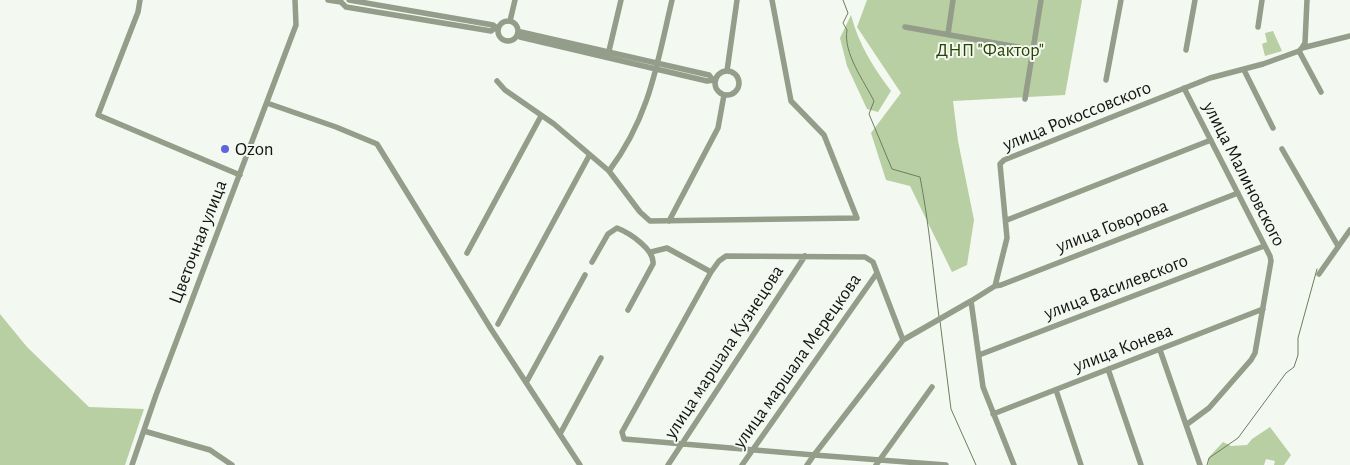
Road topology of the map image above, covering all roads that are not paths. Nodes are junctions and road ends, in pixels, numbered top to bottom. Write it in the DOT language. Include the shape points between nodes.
graph roads {
  1 [pos="140,0"];
  2 [pos="295,0"];
  3 [pos="328,0"];
  4 [pos="349,0"];
  5 [pos="515,0"];
  6 [pos="620,0"];
  7 [pos="672,0"];
  8 [pos="737,0"];
  9 [pos="772,0"];
  10 [pos="953,0"];
  11 [pos="1041,0"];
  12 [pos="1121,0"];
  13 [pos="1195,0"];
  14 [pos="1262,0"];
  15 [pos="1307,0"];
  16 [pos="340,1"];
  17 [pos="510,21"];
  18 [pos="905,27"];
  19 [pos="1258,27"];
  20 [pos="496,29"];
  21 [pos="518,33"];
  22 [pos="948,34"];
  23 [pos="1350,36"];
  24 [pos="1300,49"];
  25 [pos="1034,50"];
  26 [pos="1186,50"];
  27 [pos="608,54"];
  28 [pos="657,66"];
  29 [pos="727,70"];
  30 [pos="1244,70"];
  31 [pos="713,79"];
  32 [pos="1106,80"];
  33 [pos="498,81"];
  34 [pos="1184,88"];
  35 [pos="1321,92"];
  36 [pos="724,95"];
  37 [pos="1025,99"];
  38 [pos="267,103"];
  39 [pos="541,116"];
  40 [pos="1273,128"];
  41 [pos="1210,140"];
  42 [pos="1282,149"];
  43 [pos="589,156"];
  44 [pos="609,171"];
  45 [pos="240,175"];
  46 [pos="1238,193"];
  47 [pos="1007,220"];
  48 [pos="669,221"];
  49 [pos="1350,230"];
  50 [pos="1264,246"];
  51 [pos="1338,246"];
  52 [pos="661,249"];
  53 [pos="650,252"];
  54 [pos="467,253"];
  55 [pos="805,256"];
  56 [pos="592,262"];
  57 [pos="653,264"];
  58 [pos="711,272"];
  59 [pos="877,273"];
  60 [pos="1319,274"];
  61 [pos="585,275"];
  62 [pos="995,286"];
  63 [pos="971,302"];
  64 [pos="1263,309"];
  65 [pos="628,310"];
  66 [pos="498,324"];
  67 [pos="903,340"];
  68 [pos="1160,350"];
  69 [pos="979,355"];
  70 [pos="601,358"];
  71 [pos="1108,369"];
  72 [pos="527,381"];
  73 [pos="932,387"];
  74 [pos="1056,390"];
  75 [pos="993,414"];
  76 [pos="1186,425"];
  77 [pos="144,431"];
  78 [pos="560,434"];
  79 [pos="681,445"];
  80 [pos="752,450"];
  81 [pos="814,455"];
  82 [pos="878,463"];
  83 [pos="132,465"];
  84 [pos="232,465"];
  85 [pos="580,465"];
  86 [pos="668,465"];
  87 [pos="742,465"];
  88 [pos="807,465"];
  89 [pos="944,465"];
  90 [pos="1014,465"];
  91 [pos="1081,465"];
  92 [pos="1141,465"];
  93 [pos="1200,465"];
  1 -- 45 [label="street" via="98,115"];
  2 -- 38 [label="street, Цветочная улица" via="296,25"];
  3 -- 16 [label="street"];
  4 -- 20 [label="street" via="493,25"];
  5 -- 17 [label="street"];
  6 -- 27 [label="street"];
  7 -- 28 [label="street"];
  8 -- 29 [label="street"];
  9 -- 48 [label="street" via="791,101 824,135 857,218"];
  10 -- 22 [label="street"];
  11 -- 25 [label="street"];
  12 -- 32 [label="street"];
  13 -- 26 [label="street"];
  14 -- 19 [label="street"];
  15 -- 24 [label="street" via="1305,43"];
  16 -- 20 [label="street" via="346,7 492,31"];
  17 -- 20 [label="street"];
  17 -- 21 [label="street"];
  18 -- 22 [label="street"];
  20 -- 21 [label="street" via="504,40 512,40"];
  21 -- 27 [label="street" via="520,37"];
  22 -- 25 [label="street"];
  23 -- 24 [label="street, улица Рокоссовского"];
  24 -- 30 [label="street, улица Рокоссовского" via="1282,59"];
  24 -- 35 [label="street"];
  25 -- 37 [label="street"];
  27 -- 28 [label="street"];
  28 -- 31 [label="street" via="709,75"];
  28 -- 44 [label="street" via="644,110"];
  29 -- 31 [label="street"];
  29 -- 36 [label="street" via="737,75 740,86 731,95"];
  30 -- 34 [label="street, улица Рокоссовского"];
  30 -- 40 [label="street"];
  31 -- 36 [label="street"];
  33 -- 39 [label="street" via="505,90"];
  34 -- 41 [label="street, улица Малиновского"];
  34 -- 47 [label="street, улица Рокоссовского" via="1004,160 1000,170"];
  36 -- 48 [label="street" via="718,128"];
  38 -- 45 [label="street, Цветочная улица"];
  38 -- 72 [label="street" via="377,144 481,313"];
  39 -- 43 [label="street"];
  39 -- 54 [label="street"];
  41 -- 46 [label="street, улица Малиновского"];
  41 -- 47 [label="street"];
  42 -- 51 [label="street"];
  43 -- 44 [label="street"];
  43 -- 66 [label="street"];
  44 -- 48 [label="street" via="650,221"];
  45 -- 77 [label="street, Цветочная улица"];
  46 -- 50 [label="street, улица Малиновского"];
  46 -- 62 [label="street, улица Говорова"];
  47 -- 62 [label="street, улица Рокоссовского"];
  49 -- 51 [label="street"];
  50 -- 64 [label="street, улица Малиновского" via="1271,261"];
  50 -- 69 [label="street, улица Василевского"];
  51 -- 60 [label="street"];
  52 -- 53 [label="street"];
  52 -- 57 [label="street"];
  52 -- 58 [label="street" via="667,248"];
  53 -- 56 [label="street" via="621,230 612,229"];
  53 -- 57 [label="street"];
  55 -- 58 [label="street" via="726,256 718,260"];
  55 -- 59 [label="street" via="865,257 873,262"];
  55 -- 79 [label="street, улица маршала Кузнецова"];
  57 -- 65 [label="street"];
  58 -- 79 [label="street" via="622,432 624,439"];
  59 -- 67 [label="street"];
  59 -- 80 [label="street, улица маршала Мерецкова"];
  61 -- 72 [label="street"];
  62 -- 63 [label="street"];
  63 -- 67 [label="street"];
  63 -- 69 [label="street"];
  64 -- 68 [label="street, улица Конева"];
  64 -- 76 [label="street, улица Малиновского" via="1251,360 1209,408"];
  67 -- 81 [label="street"];
  68 -- 71 [label="street, улица Конева"];
  68 -- 76 [label="street"];
  69 -- 75 [label="street" via="983,388"];
  70 -- 78 [label="street"];
  71 -- 74 [label="street, улица Конева"];
  71 -- 92 [label="street"];
  72 -- 78 [label="street"];
  73 -- 82 [label="street"];
  74 -- 75 [label="street, улица Конева"];
  74 -- 91 [label="street"];
  75 -- 90 [label="street"];
  76 -- 93 [label="street"];
  77 -- 83 [label="street, Цветочная улица"];
  77 -- 84 [label="street" via="210,450"];
  78 -- 85 [label="street"];
  79 -- 80 [label="street"];
  79 -- 86 [label="street, улица маршала Кузнецова"];
  80 -- 81 [label="street"];
  80 -- 87 [label="street, улица маршала Мерецкова"];
  81 -- 82 [label="street"];
  81 -- 88 [label="street"];
  82 -- 89 [label="street"];
}
